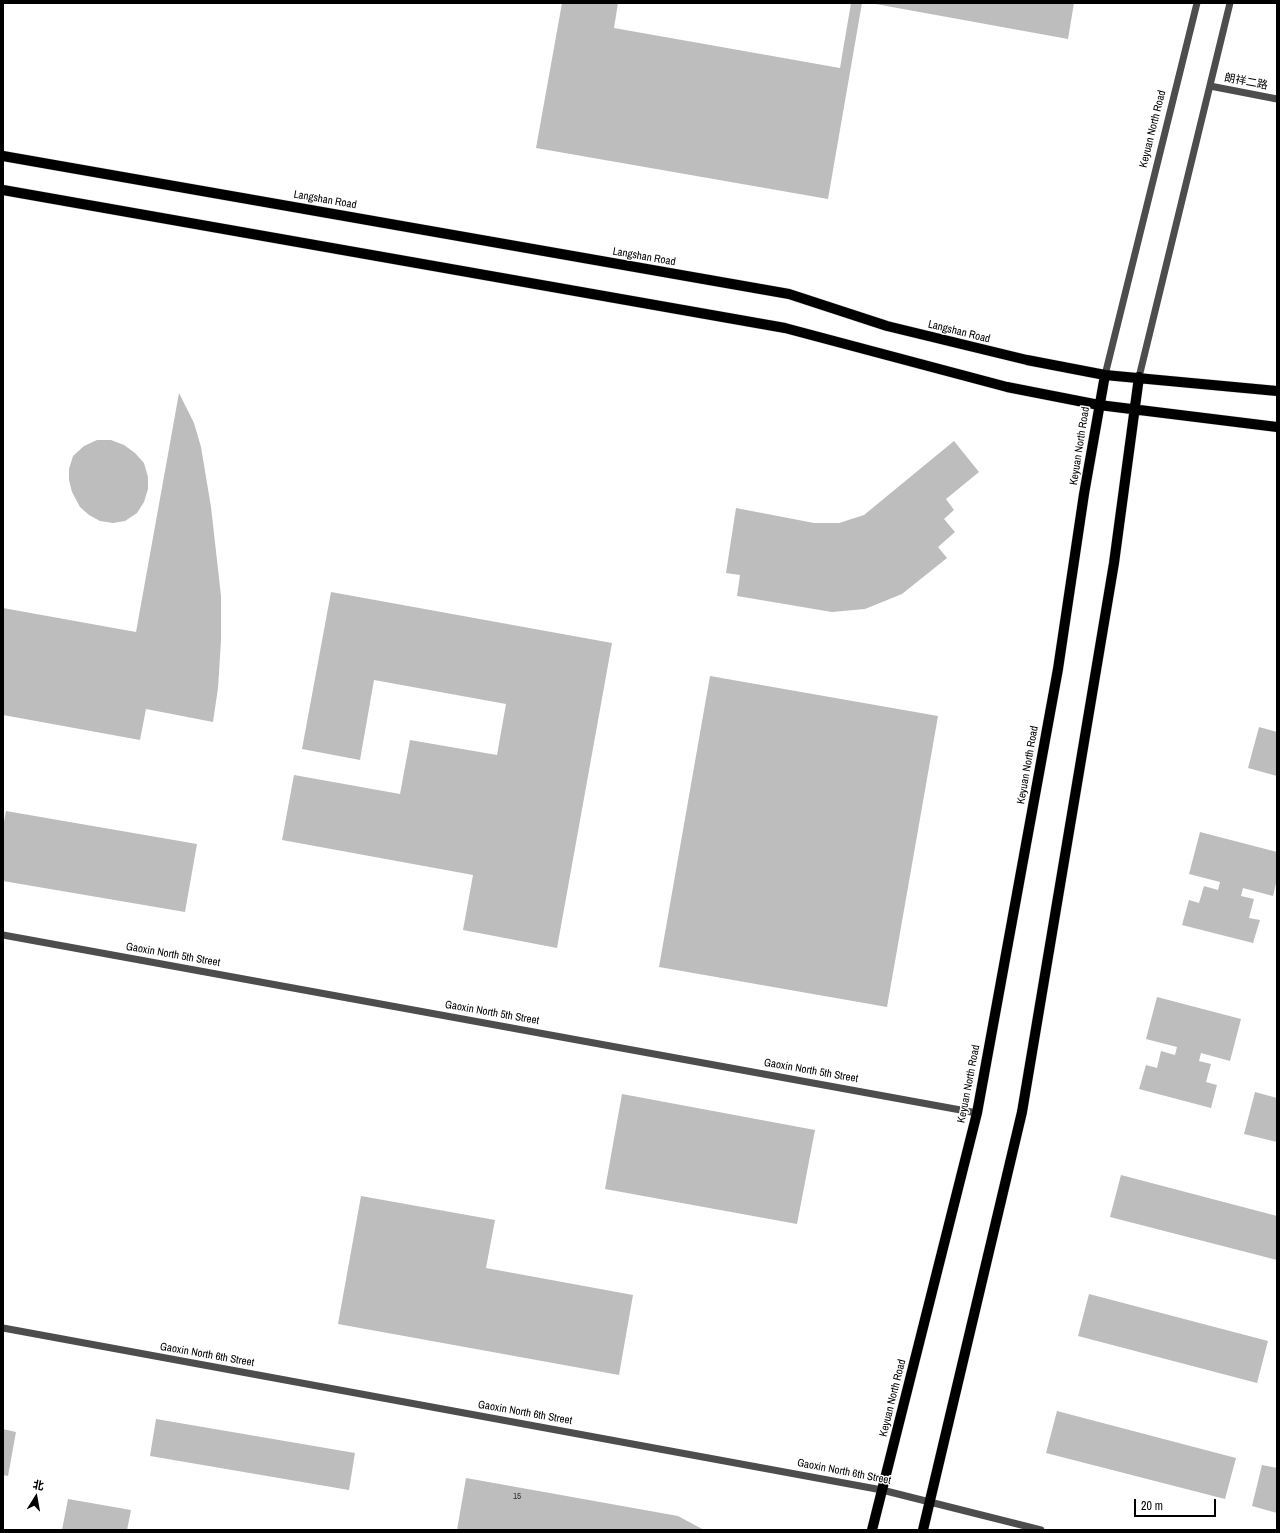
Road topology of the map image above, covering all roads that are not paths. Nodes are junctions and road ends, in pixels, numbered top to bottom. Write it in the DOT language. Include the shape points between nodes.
graph roads {
  1 [pos="1196,3"];
  2 [pos="1230,3"];
  3 [pos="1210,86"];
  4 [pos="1277,99"];
  5 [pos="3,156"];
  6 [pos="3,190"];
  7 [pos="1105,375"];
  8 [pos="1139,377"];
  9 [pos="1277,391"];
  10 [pos="1099,405"];
  11 [pos="1135,409"];
  12 [pos="1277,427"];
  13 [pos="3,935"];
  14 [pos="977,1113"];
  15 [pos="3,1328"];
  16 [pos="882,1490"];
  17 [pos="930,1502"];
  18 [pos="872,1530"];
  19 [pos="923,1530"];
  20 [pos="1041,1530"];
  1 -- 7 [label="street, Keyuan North Road"];
  2 -- 3 [label="street"];
  3 -- 4 [label="street, 朗祥二路"];
  3 -- 8 [label="street"];
  5 -- 7 [label="main road, Langshan Road" via="789,294 887,326 1027,360"];
  6 -- 10 [label="main road" via="785,328 1007,387"];
  7 -- 8 [label="main road, Langshan Road"];
  7 -- 10 [label="main road, Keyuan North Road"];
  8 -- 9 [label="main road, Langshan Road"];
  8 -- 11 [label="main road"];
  10 -- 11 [label="main road"];
  10 -- 14 [label="main road, Keyuan North Road" via="1058,669"];
  11 -- 12 [label="main road"];
  11 -- 17 [label="main road" via="1114,563 1022,1112"];
  13 -- 14 [label="street, Gaoxin North 5th Street"];
  14 -- 16 [label="main road, Keyuan North Road"];
  15 -- 16 [label="street, Gaoxin North 6th Street"];
  16 -- 17 [label="street, Gaoxin North 6th Street"];
  16 -- 18 [label="main road, Keyuan North Road"];
  17 -- 19 [label="main road"];
  17 -- 20 [label="street, Gaoxin North 6th Street"];
}
